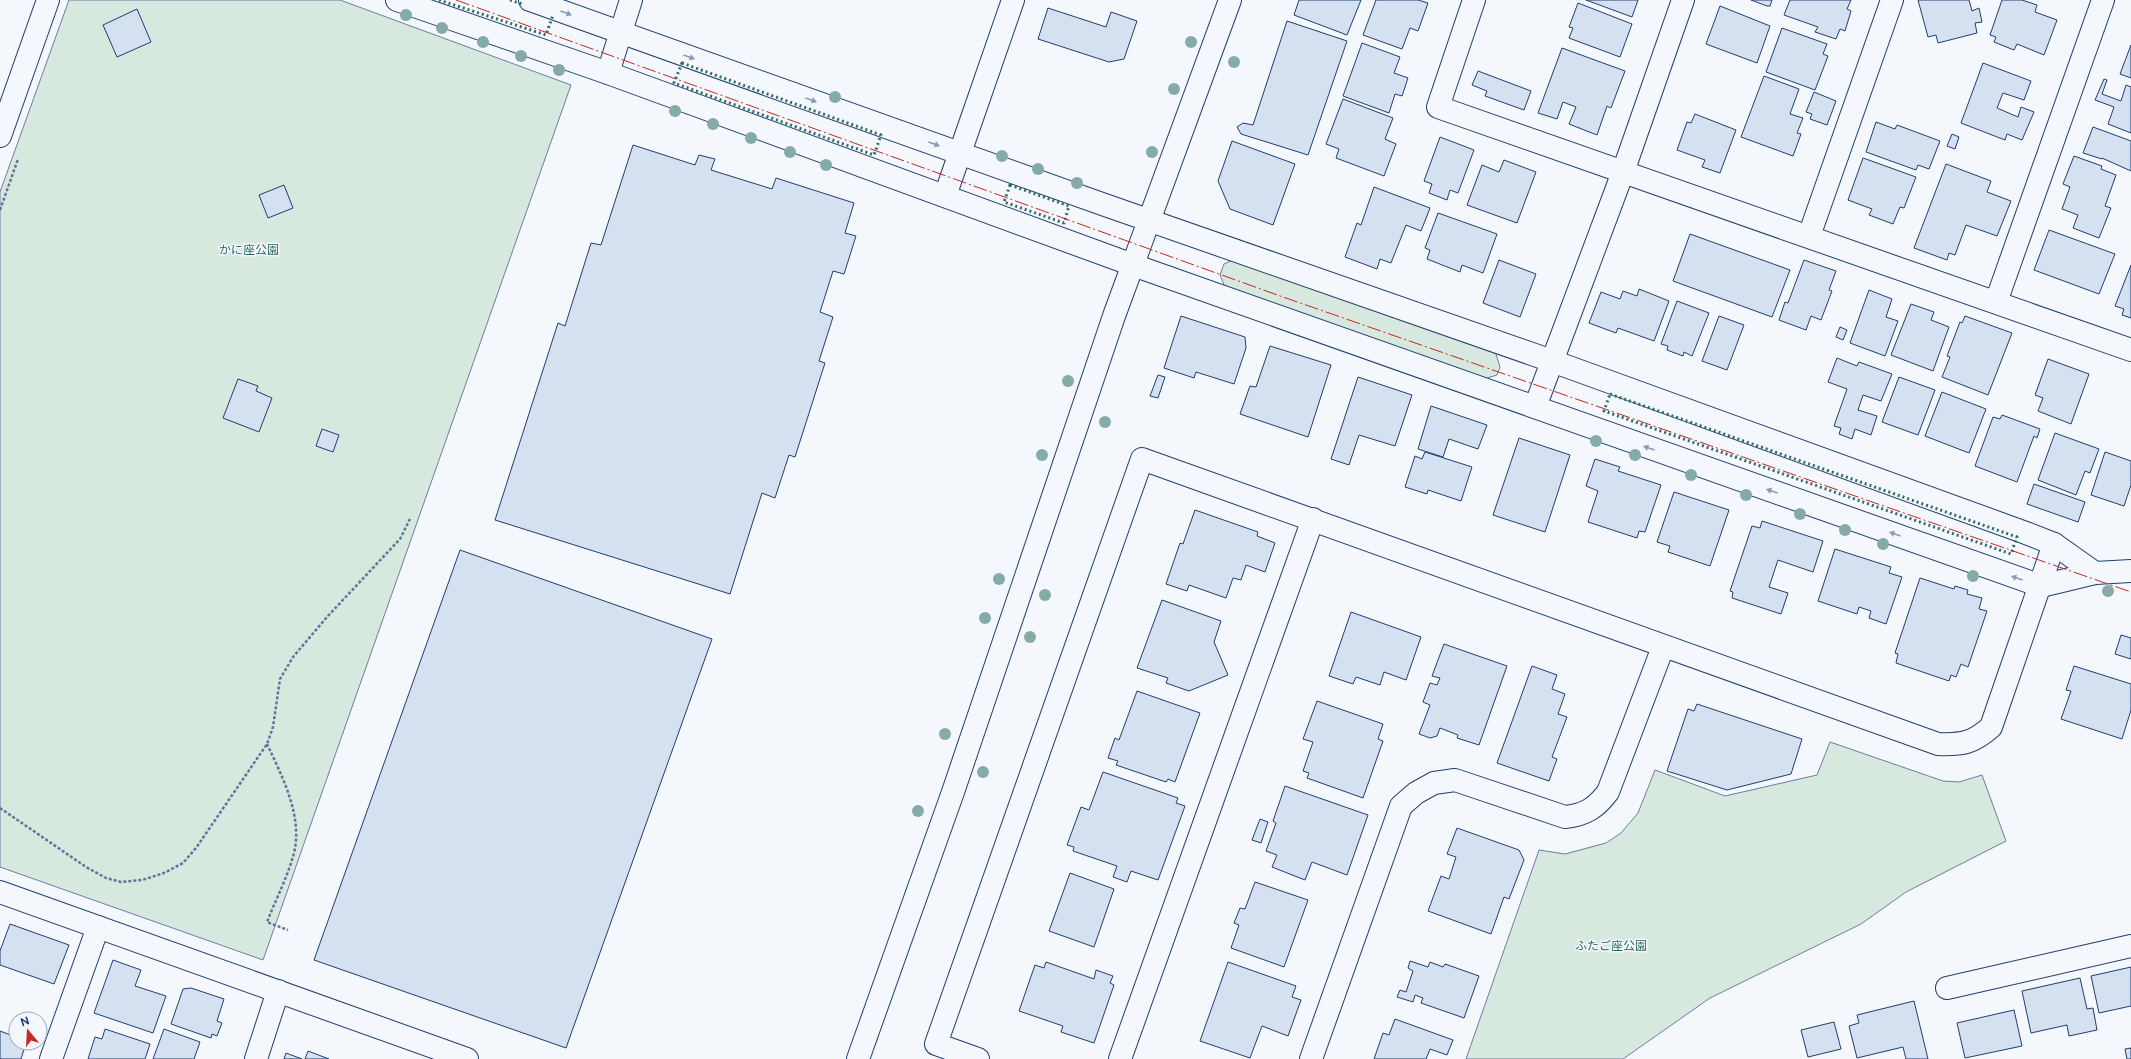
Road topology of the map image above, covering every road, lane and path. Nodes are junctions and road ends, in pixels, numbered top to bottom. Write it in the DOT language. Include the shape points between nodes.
graph roads {
  1 [pos="48,0"];
  2 [pos="397,0"];
  3 [pos="530,0"];
  4 [pos="631,0"];
  5 [pos="1013,0"];
  6 [pos="1230,0"];
  7 [pos="1474,0"];
  8 [pos="1683,0"];
  9 [pos="1892,0"];
  10 [pos="2103,0"];
  11 [pos="620,32"];
  12 [pos="608,73"];
  13 [pos="0,136"];
  14 [pos="961,153"];
  15 [pos="1623,172"];
  16 [pos="945,196"];
  17 [pos="1149,220"];
  18 [pos="1809,236"];
  19 [pos="1133,265"];
  20 [pos="1996,302"];
  21 [pos="2131,350"];
  22 [pos="1552,361"];
  23 [pos="1535,407"];
  24 [pos="410,519"];
  25 [pos="1312,519"];
  26 [pos="2054,544"];
  27 [pos="2131,571"];
  28 [pos="2095,573"];
  29 [pos="2041,586"];
  30 [pos="1663,647"];
  31 [pos="266,744"];
  32 [pos="0,808"];
  33 [pos="0,892"];
  34 [pos="98,927"];
  35 [pos="288,930"];
  36 [pos="2131,946"];
  37 [pos="1947,988"];
  38 [pos="278,991"];
  39 [pos="454,1057"];
  40 [pos="52,1059"];
  41 [pos="256,1059"];
  42 [pos="858,1059"];
  43 [pos="978,1059"];
  44 [pos="1120,1059"];
  45 [pos="1311,1059"];
  1 -- 13 [label="street"];
  2 -- 12 [label="street"];
  3 -- 11 [label="street, one-way"];
  4 -- 11 [label="street"];
  5 -- 14 [label="street"];
  6 -- 17 [label="street"];
  7 -- 15 [label="street" via="1438,107"];
  8 -- 15 [label="street"];
  9 -- 18 [label="street"];
  10 -- 20 [label="street"];
  11 -- 12 [label="street"];
  11 -- 14 [label="street, one-way"];
  12 -- 16 [label="street"];
  14 -- 16 [label="street"];
  14 -- 17 [label="street"];
  15 -- 18 [label="street"];
  15 -- 22 [label="street"];
  16 -- 19 [label="street"];
  17 -- 19 [label="street"];
  17 -- 22 [label="street"];
  18 -- 20 [label="street"];
  19 -- 23 [label="street"];
  19 -- 42 [label="street" via="953,792"];
  20 -- 21 [label="street"];
  22 -- 23 [label="street"];
  22 -- 26 [label="street"];
  29 -- 23 [label="street, one-way"];
  24 -- 31 [label="path" via="400,539 293,657 280,680 273,727"];
  25 -- 30 [label="street"];
  25 -- 43 [label="street" via="1142,459 936,1044"];
  25 -- 44 [label="street"];
  26 -- 28 [label="street"];
  26 -- 29 [label="street"];
  27 -- 28 [label="street"];
  28 -- 29 [label="street"];
  29 -- 30 [label="street" via="1991,727 1979,738 1960,745 1938,744"];
  30 -- 45 [label="street" via="1608,792 1599,804 1581,815 1565,817 1456,780 1434,782 1401,806"];
  31 -- 32 [label="path" via="196,848 183,863 142,880 121,882 106,878"];
  31 -- 35 [label="path" via="287,785 296,831 294,852 267,922"];
  33 -- 34 [label="street"];
  34 -- 38 [label="street"];
  34 -- 40 [label="street"];
  36 -- 37 [label="street"];
  38 -- 39 [label="street"];
  38 -- 41 [label="street"];
}
